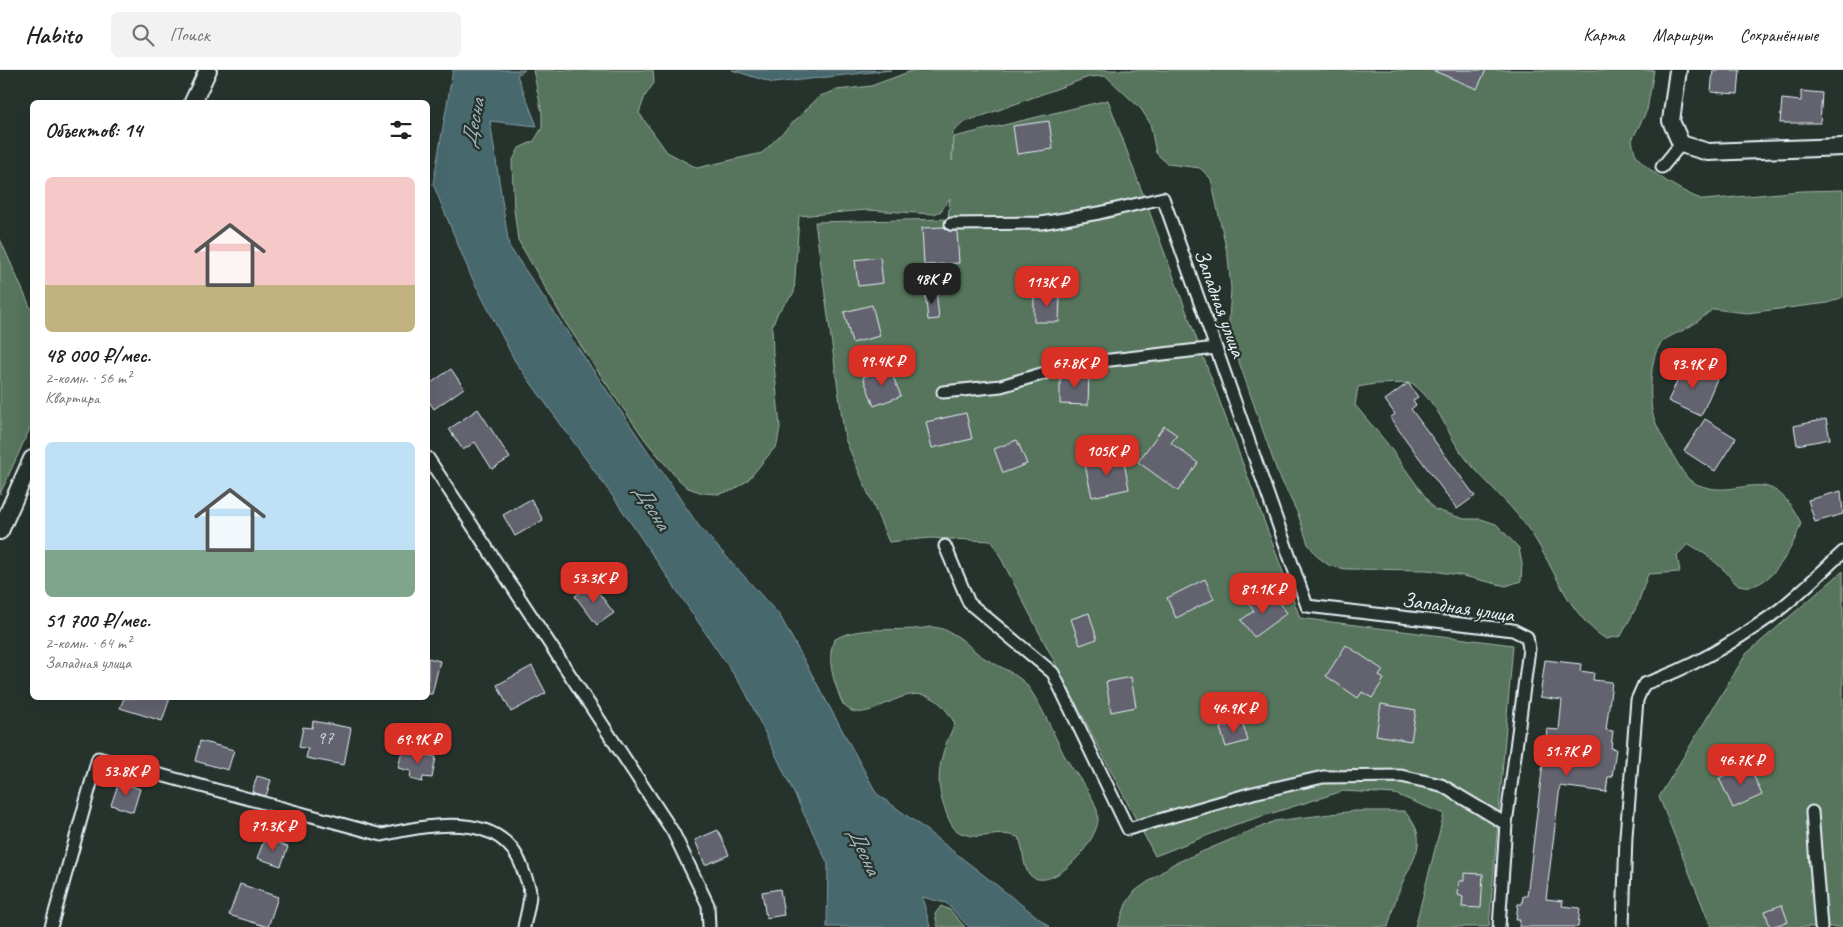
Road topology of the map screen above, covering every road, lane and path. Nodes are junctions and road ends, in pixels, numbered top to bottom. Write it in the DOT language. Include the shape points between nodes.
graph roads {
  1 [pos="208,70"];
  2 [pos="1678,70"];
  3 [pos="195,100"];
  4 [pos="1681,144"];
  5 [pos="1843,147"];
  6 [pos="1662,167"];
  7 [pos="951,224"];
  8 [pos="1216,348"];
  9 [pos="943,392"];
  10 [pos="430,461"];
  11 [pos="30,463"];
  12 [pos="0,530"];
  13 [pos="945,546"];
  14 [pos="1843,552"];
  15 [pos="1812,812"];
  16 [pos="1506,824"];
  17 [pos="51,927"];
  18 [pos="524,927"];
  19 [pos="709,927"];
  20 [pos="1498,927"];
  21 [pos="1623,927"];
  22 [pos="1821,927"];
  1 -- 3 [label="street"];
  2 -- 4 [label="street" via="1671,121"];
  4 -- 5 [label="street" via="1708,152"];
  4 -- 6 [label="street"];
  7 -- 8 [label="street, Западная улица" via="1042,222 1163,198"];
  8 -- 9 [label="street" via="1075,364 1001,386"];
  8 -- 16 [label="street, Западная улица" via="1308,606 1513,630 1527,637 1529,648"];
  10 -- 19 [label="street" via="673,832 708,905"];
  11 -- 12 [label="street"];
  13 -- 16 [label="street" via="969,603 1053,673 1128,829 1323,777 1391,776 1441,785"];
  14 -- 21 [label="street" via="1773,615 1706,658 1644,684 1637,700 1626,836"];
  15 -- 22 [label="street"];
  16 -- 20 [label="street"];
  17 -- 18 [label="street" via="98,758 382,835 427,825 468,825 494,835 517,854 530,892"];
}
